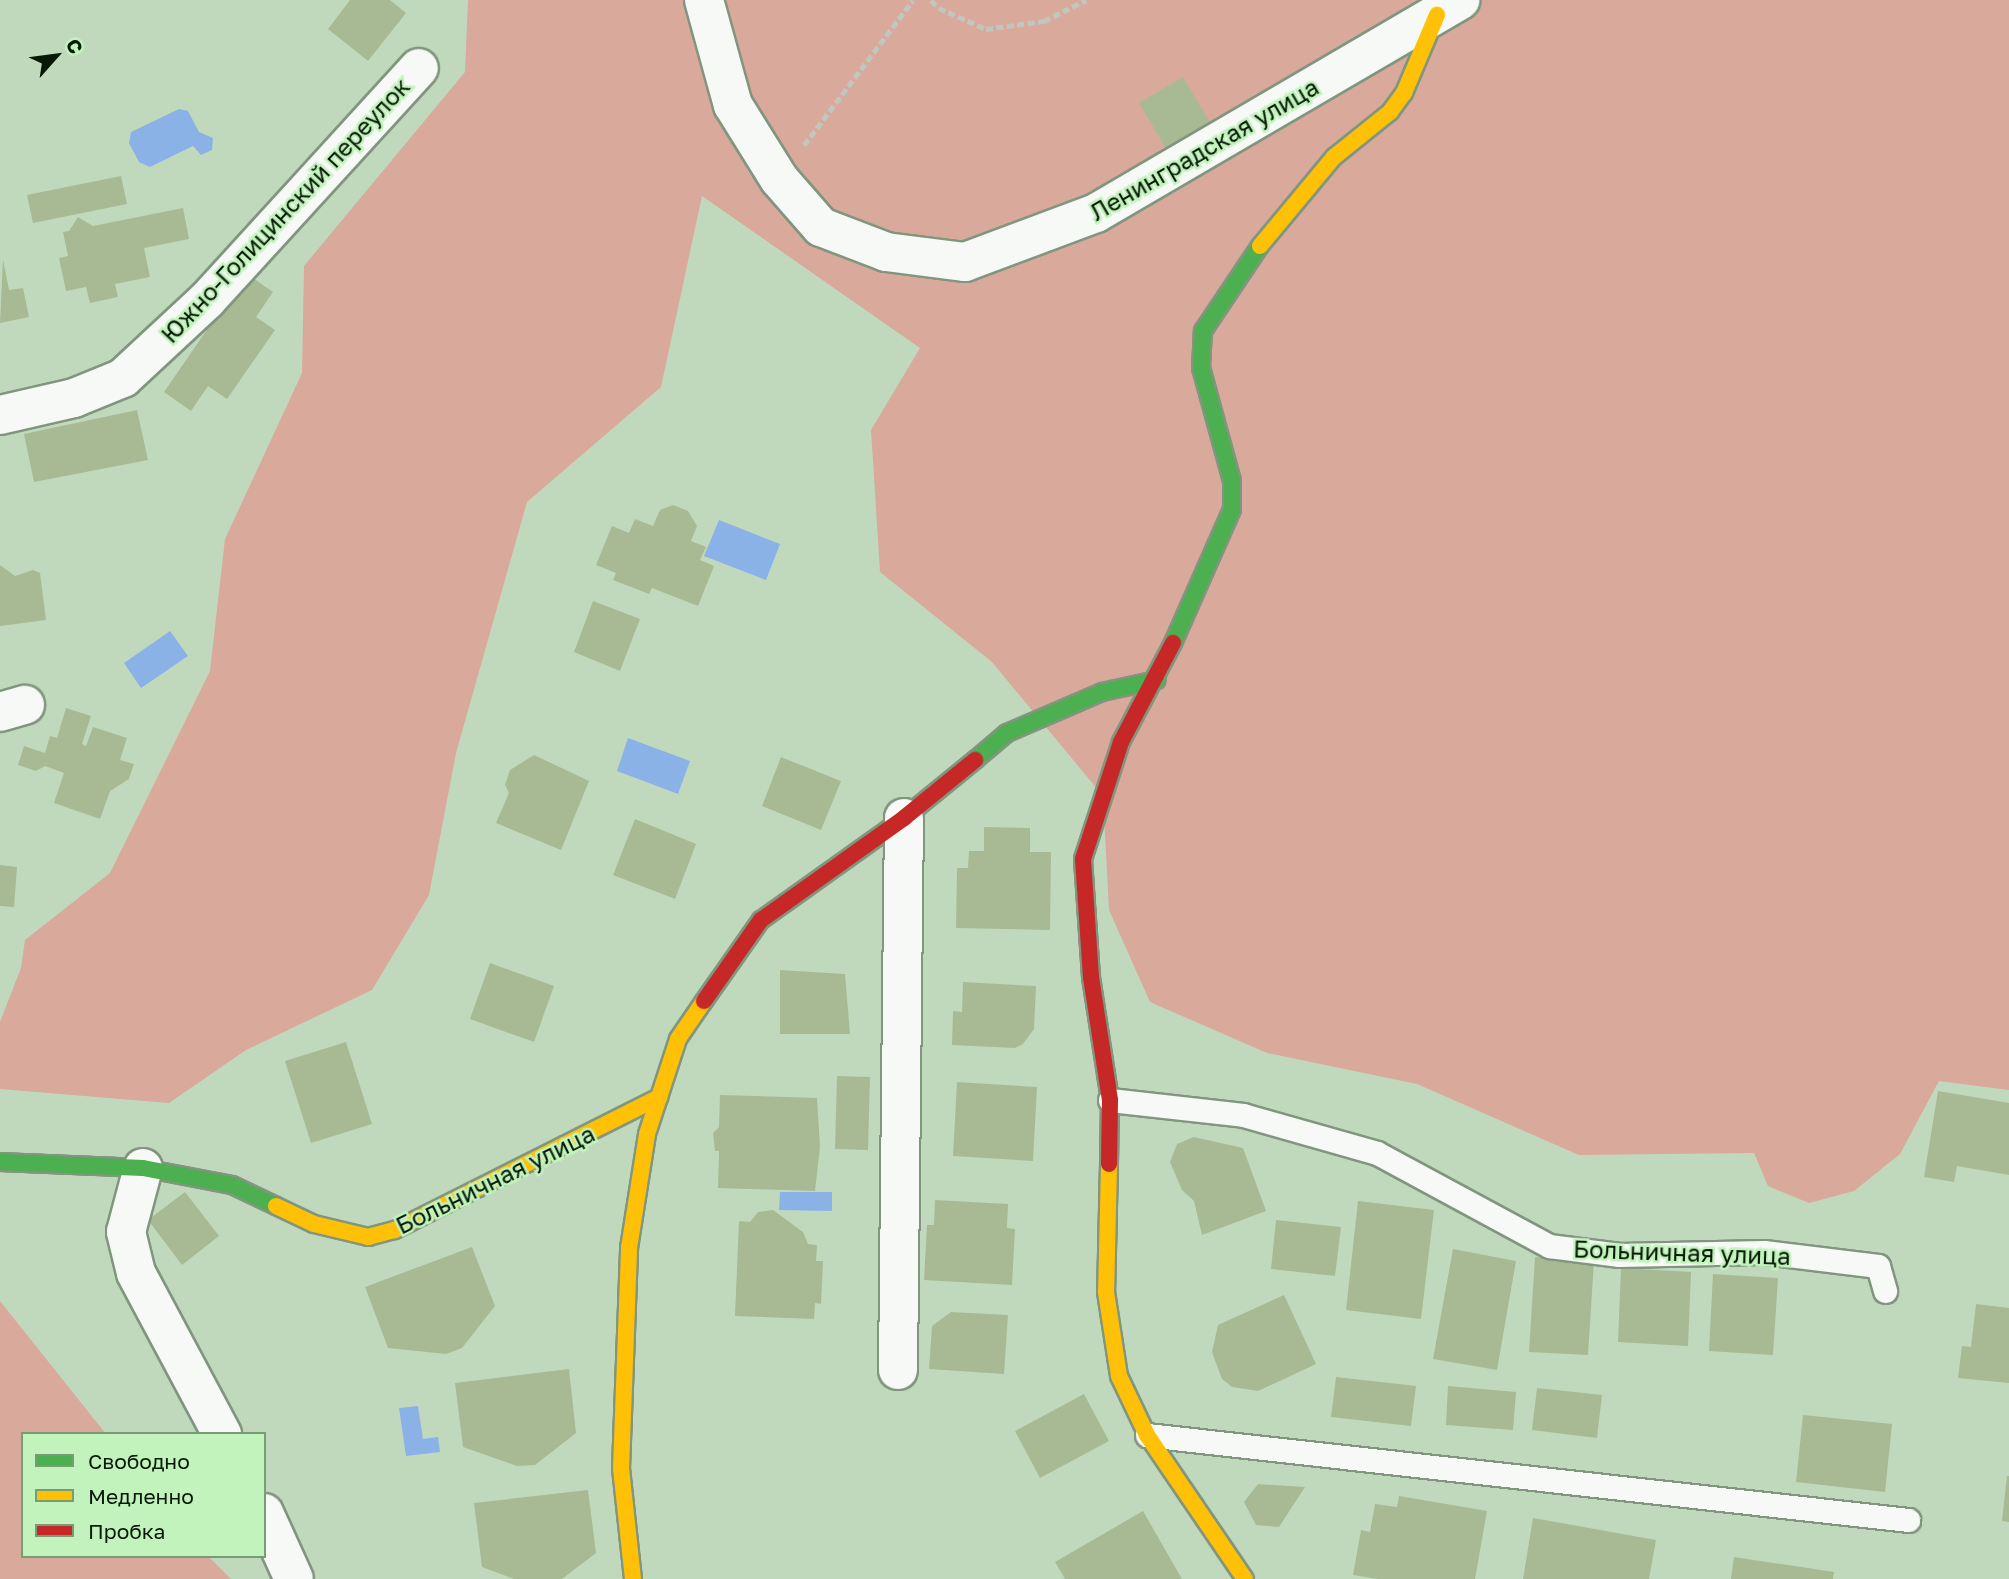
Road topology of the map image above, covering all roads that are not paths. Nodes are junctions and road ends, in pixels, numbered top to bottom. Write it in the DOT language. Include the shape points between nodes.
graph roads {
  1 [pos="704,0"];
  2 [pos="1448,7"];
  3 [pos="419,68"];
  4 [pos="0,415"];
  5 [pos="1157,680"];
  6 [pos="904,818"];
  7 [pos="659,1097"];
  8 [pos="1110,1100"];
  9 [pos="0,1162"];
  10 [pos="143,1168"];
  11 [pos="1885,1291"];
  12 [pos="898,1370"];
  13 [pos="221,1432"];
  14 [pos="1147,1435"];
  15 [pos="266,1517"];
  16 [pos="1908,1520"];
  17 [pos="294,1579"];
  18 [pos="633,1579"];
  19 [pos="1245,1579"];
  1 -- 2 [label="street, Ленинградская улица" via="733,106 779,179 821,227 886,252 965,262 1096,213"];
  2 -- 5 [label="street" via="1390,112 1334,157 1264,239 1203,331 1201,368 1232,481 1232,509"];
  3 -- 4 [label="street, Южно-Голицинский переулок" via="207,300 123,378 74,398"];
  5 -- 6 [label="street" via="1102,692 1007,733"];
  5 -- 8 [label="street" via="1121,742 1083,859 1091,977"];
  6 -- 7 [label="street" via="761,920 678,1039"];
  6 -- 12 [label="street"];
  7 -- 10 [label="street, Больничная улица" via="395,1230 368,1237 314,1224 232,1185"];
  7 -- 18 [label="street" via="648,1134 629,1248 621,1469"];
  8 -- 11 [label="lane, Больничная улица" via="1243,1115 1377,1153 1549,1246 1619,1255 1764,1252 1878,1266"];
  8 -- 14 [label="street" via="1106,1292 1119,1376"];
  9 -- 10 [label="street, Больничная улица"];
  10 -- 13 [label="street" via="126,1232 136,1273"];
  14 -- 16 [label="lane"];
  14 -- 19 [label="street"];
  15 -- 17 [label="street"];
}
